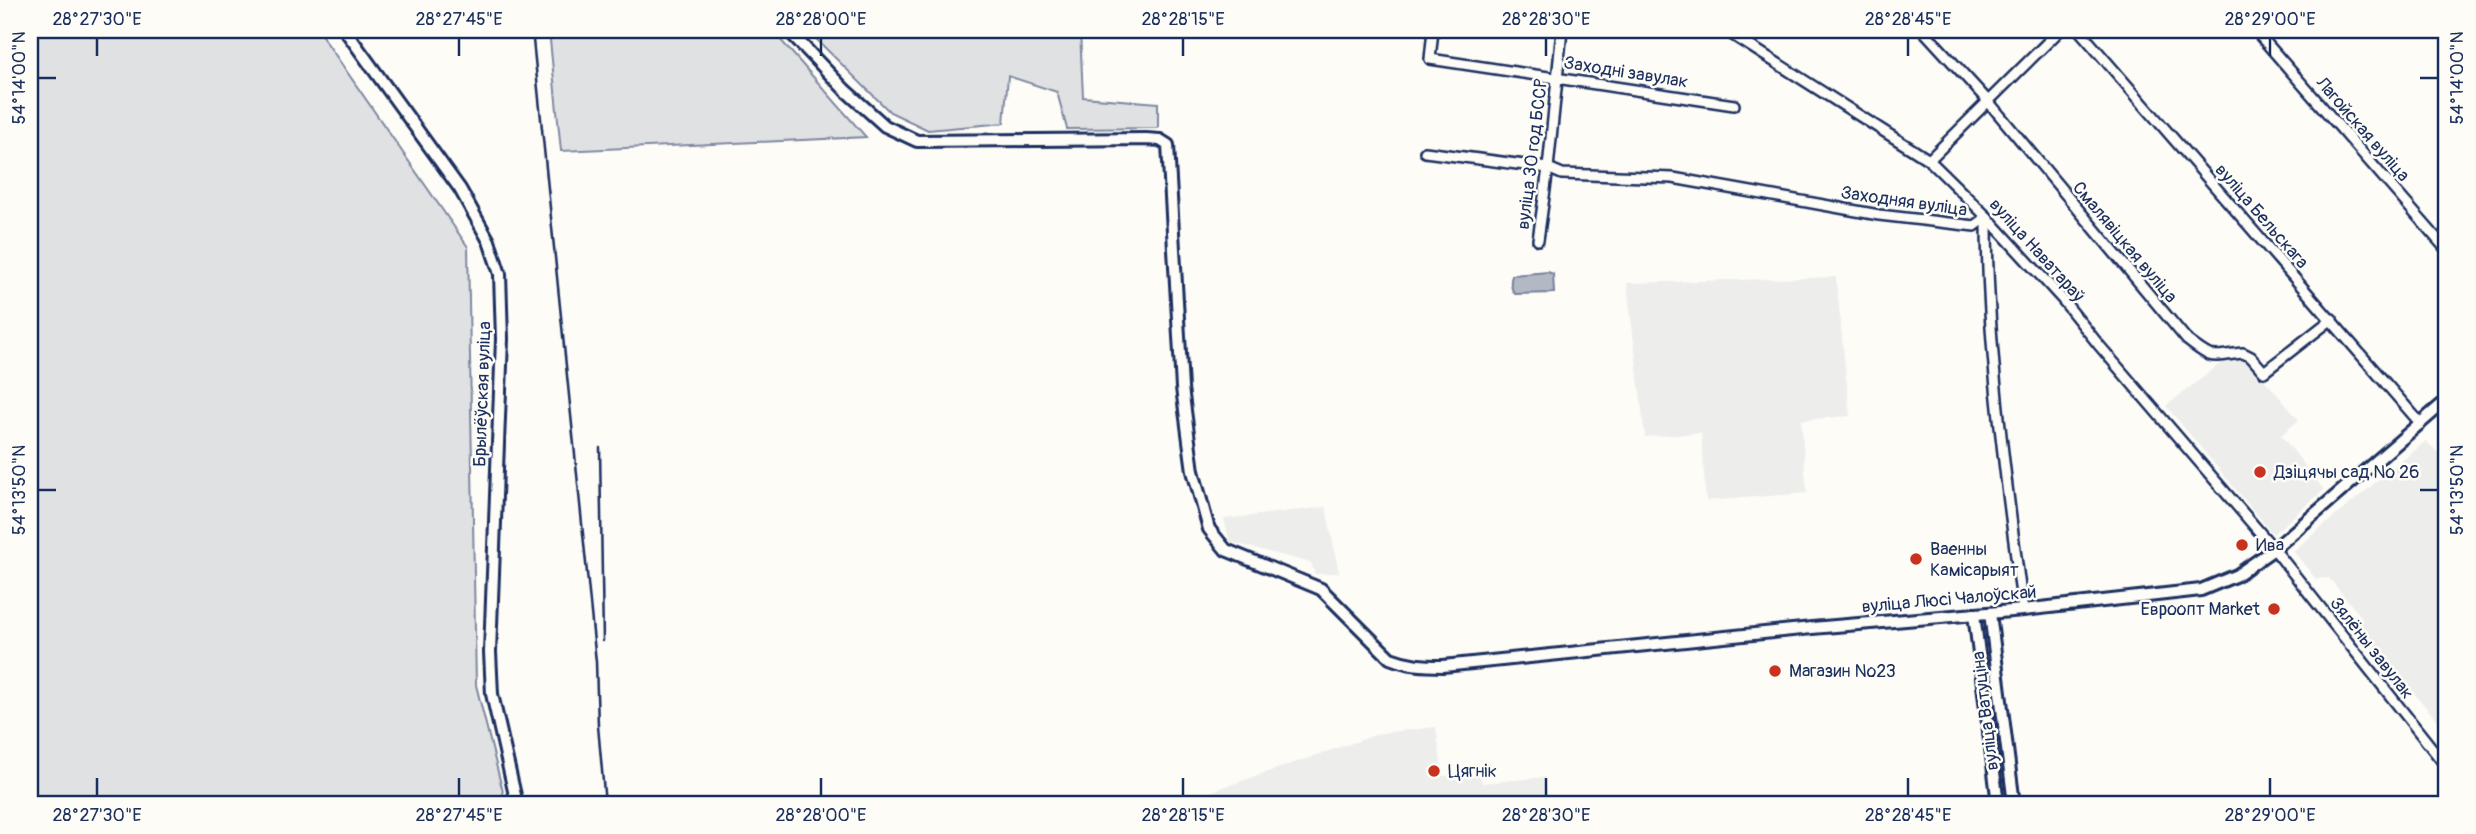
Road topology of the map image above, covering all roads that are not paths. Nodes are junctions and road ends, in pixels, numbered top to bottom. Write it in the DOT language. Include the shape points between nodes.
graph roads {
  1 [pos="345,30"];
  2 [pos="789,30"];
  3 [pos="1433,30"];
  4 [pos="1562,30"];
  5 [pos="1725,30"];
  6 [pos="1923,30"];
  7 [pos="2060,30"];
  8 [pos="2079,30"];
  9 [pos="2255,30"];
  10 [pos="1556,77"];
  11 [pos="1987,100"];
  12 [pos="1734,105"];
  13 [pos="1425,152"];
  14 [pos="1928,160"];
  15 [pos="1548,168"];
  16 [pos="1987,217"];
  17 [pos="1538,240"];
  18 [pos="2446,249"];
  19 [pos="2332,319"];
  20 [pos="2446,401"];
  21 [pos="2421,424"];
  22 [pos="2274,549"];
  23 [pos="2023,610"];
  24 [pos="1990,613"];
  25 [pos="1974,614"];
  26 [pos="2446,766"];
  27 [pos="517,804"];
  28 [pos="1998,804"];
  29 [pos="2014,804"];
  1 -- 27 [label="street, Брылёўская вуліца" via="460,189 489,241 500,274 502,339 490,652 492,694"];
  2 -- 25 [label="street, вуліца Люсі Чалоўскай" via="885,126 917,141 1146,139 1168,145 1182,388 1193,471 1209,529 1226,550 1321,589 1390,658 1421,667 1443,666"];
  3 -- 10 [label="street, Заходні завулак" via="1430,59"];
  4 -- 10 [label="street, вуліца 30 год БССР"];
  5 -- 14 [label="street, вуліца Наватараў"];
  6 -- 11 [label="street, Смалявіцкая вуліца"];
  7 -- 11 [label="street"];
  8 -- 19 [label="street, вуліца Бельскага"];
  9 -- 18 [label="street, Лагойская вуліца"];
  10 -- 12 [label="street, Заходні завулак"];
  10 -- 15 [label="street, вуліца 30 год БССР"];
  11 -- 14 [label="street"];
  11 -- 19 [label="street, Смалявіцкая вуліца" via="2187,340 2202,352 2216,358 2243,353 2264,372"];
  13 -- 15 [label="street, Заходняя вуліца"];
  14 -- 16 [label="street, вуліца Наватараў"];
  15 -- 16 [label="street, Заходняя вуліца" via="1562,174 1673,178 1940,223 1975,226"];
  15 -- 17 [label="street, вуліца 30 год БССР"];
  16 -- 22 [label="street, вуліца Наватараў"];
  16 -- 23 [label="street, Заходняя вуліца" via="1988,302"];
  19 -- 21 [label="street, вуліца Бельскага"];
  20 -- 21 [label="street, вуліца Люсі Чалоўскай"];
  21 -- 22 [label="street, вуліца Люсі Чалоўскай"];
  22 -- 23 [label="street, вуліца Люсі Чалоўскай" via="2237,575 2201,590"];
  22 -- 26 [label="street, Зялёны завулак"];
  23 -- 24 [label="street, вуліца Люсі Чалоўскай"];
  24 -- 25 [label="street, вуліца Люсі Чалоўскай"];
  24 -- 29 [label="street, вуліца Ватуціна"];
  25 -- 28 [label="street, вуліца Ватуціна"];
}
